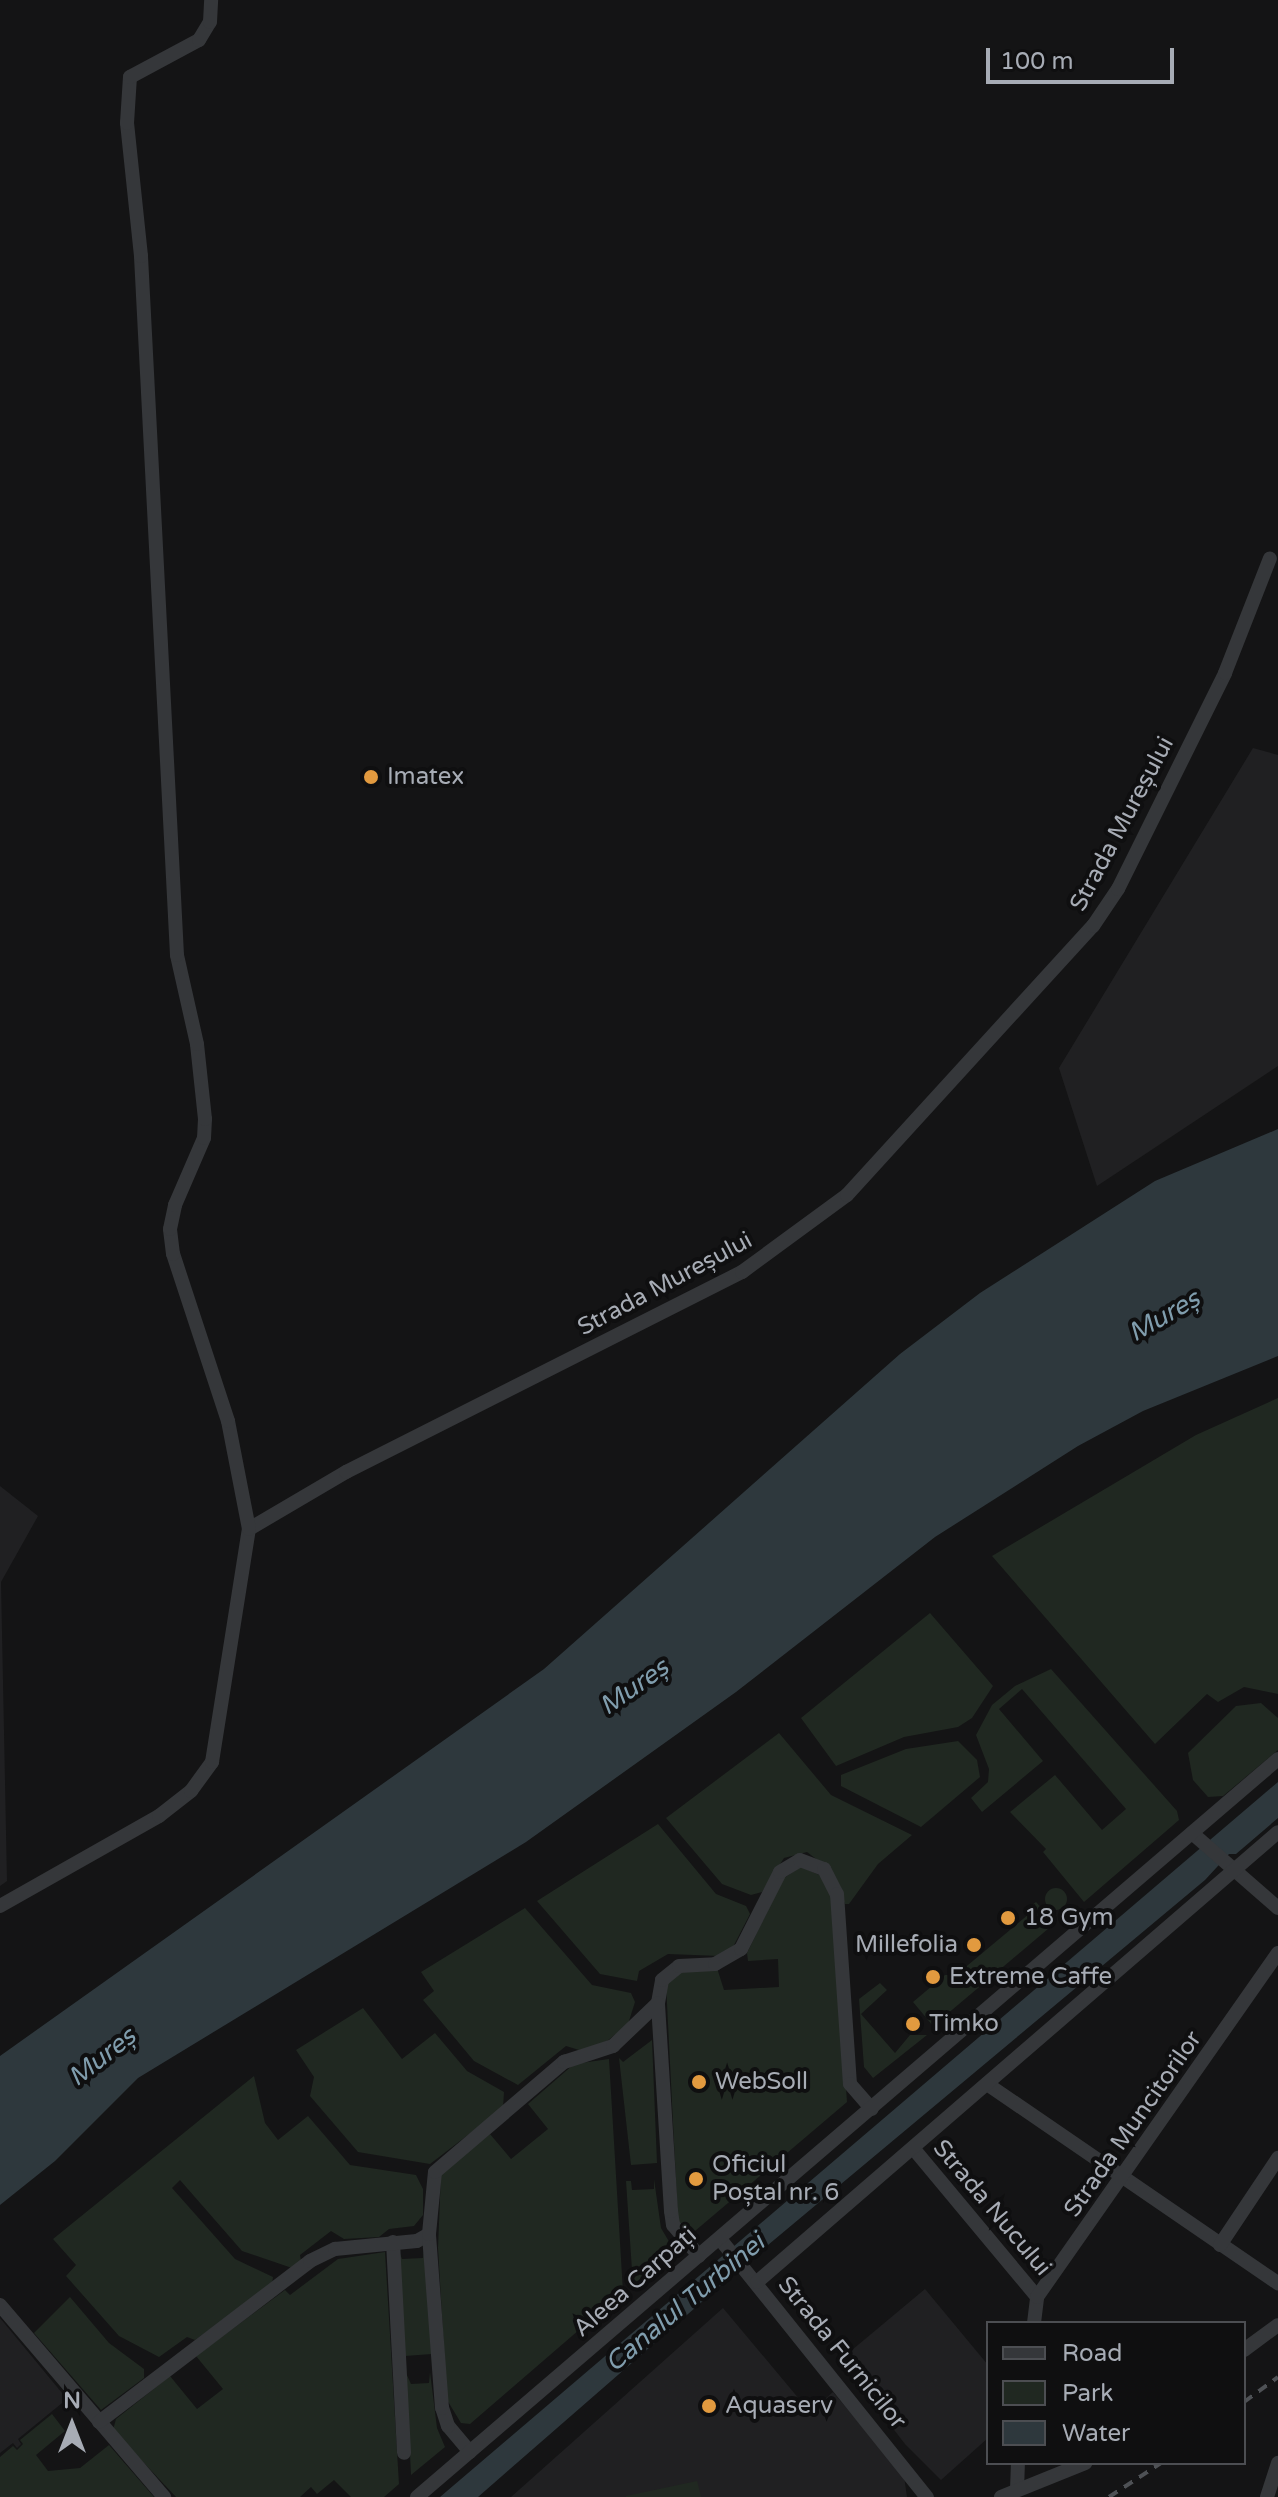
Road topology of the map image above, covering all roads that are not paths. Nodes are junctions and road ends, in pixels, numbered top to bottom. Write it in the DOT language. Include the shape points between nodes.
graph roads {
  1 [pos="211,0"];
  2 [pos="1270,558"];
  3 [pos="249,1529"];
  4 [pos="1278,1759"];
  5 [pos="1278,1832"];
  6 [pos="1197,1837"];
  7 [pos="1228,1866"];
  8 [pos="0,1906"];
  9 [pos="1278,1908"];
  10 [pos="1278,1953"];
  11 [pos="658,2003"];
  12 [pos="987,2084"];
  13 [pos="872,2109"];
  14 [pos="913,2148"];
  15 [pos="1278,2158"];
  16 [pos="1124,2178"];
  17 [pos="429,2234"];
  18 [pos="393,2242"];
  19 [pos="723,2242"];
  20 [pos="1220,2245"];
  21 [pos="699,2256"];
  22 [pos="752,2276"];
  23 [pos="1278,2283"];
  24 [pos="1037,2297"];
  25 [pos="0,2305"];
  26 [pos="1034,2321"];
  27 [pos="1278,2325"];
  28 [pos="1246,2349"];
  29 [pos="99,2422"];
  30 [pos="470,2452"];
  31 [pos="404,2453"];
  32 [pos="1278,2463"];
  33 [pos="1018,2465"];
  34 [pos="1080,2465"];
  35 [pos="1017,2490"];
  36 [pos="164,2497"];
  37 [pos="417,2497"];
  38 [pos="927,2497"];
  39 [pos="1001,2497"];
  40 [pos="1267,2497"];
  1 -- 3 [label="street" via="210,22 199,40 130,77 127,123 141,256 177,955 197,1044 205,1119 204,1138 170,1229 173,1254 228,1421"];
  2 -- 3 [label="street, Strada Mureșului" via="1225,673 1102,914 847,1195 742,1272 346,1472"];
  3 -- 8 [label="street" via="212,1762 191,1791 159,1816"];
  4 -- 6 [label="street, Aleea Carpați"];
  5 -- 7 [label="street"];
  6 -- 7 [label="street"];
  6 -- 13 [label="street, Aleea Carpați"];
  7 -- 9 [label="street"];
  7 -- 12 [label="street"];
  10 -- 16 [label="street, Strada Muncitorilor"];
  11 -- 13 [label="street" via="669,1971 723,1961 741,1949 780,1872 800,1860 813,1863 829,1875 837,1894 850,2084"];
  11 -- 17 [label="street" via="621,2040 602,2051 572,2057 447,2157 431,2183"];
  11 -- 21 [label="street" via="673,2225"];
  12 -- 14 [label="street"];
  12 -- 16 [label="street"];
  13 -- 19 [label="street, Aleea Carpați"];
  14 -- 22 [label="street"];
  14 -- 24 [label="street, Strada Nucului"];
  15 -- 20 [label="street"];
  16 -- 20 [label="street"];
  16 -- 24 [label="street, Strada Muncitorilor"];
  17 -- 18 [label="street"];
  17 -- 30 [label="street" via="442,2408 448,2426"];
  18 -- 29 [label="street" via="335,2249 310,2261"];
  18 -- 31 [label="street"];
  19 -- 21 [label="street, Aleea Carpați"];
  19 -- 22 [label="street, Strada Furnicilor"];
  20 -- 23 [label="street"];
  21 -- 30 [label="street, Aleea Carpați"];
  22 -- 38 [label="street, Strada Furnicilor"];
  24 -- 26 [label="street, Strada Muncitorilor"];
  25 -- 29 [label="street"];
  27 -- 28 [label="street"];
  29 -- 36 [label="street"];
  30 -- 37 [label="street, Aleea Carpați"];
  32 -- 40 [label="street"];
  33 -- 35 [label="street"];
  34 -- 35 [label="street"];
  35 -- 39 [label="street"];
}
